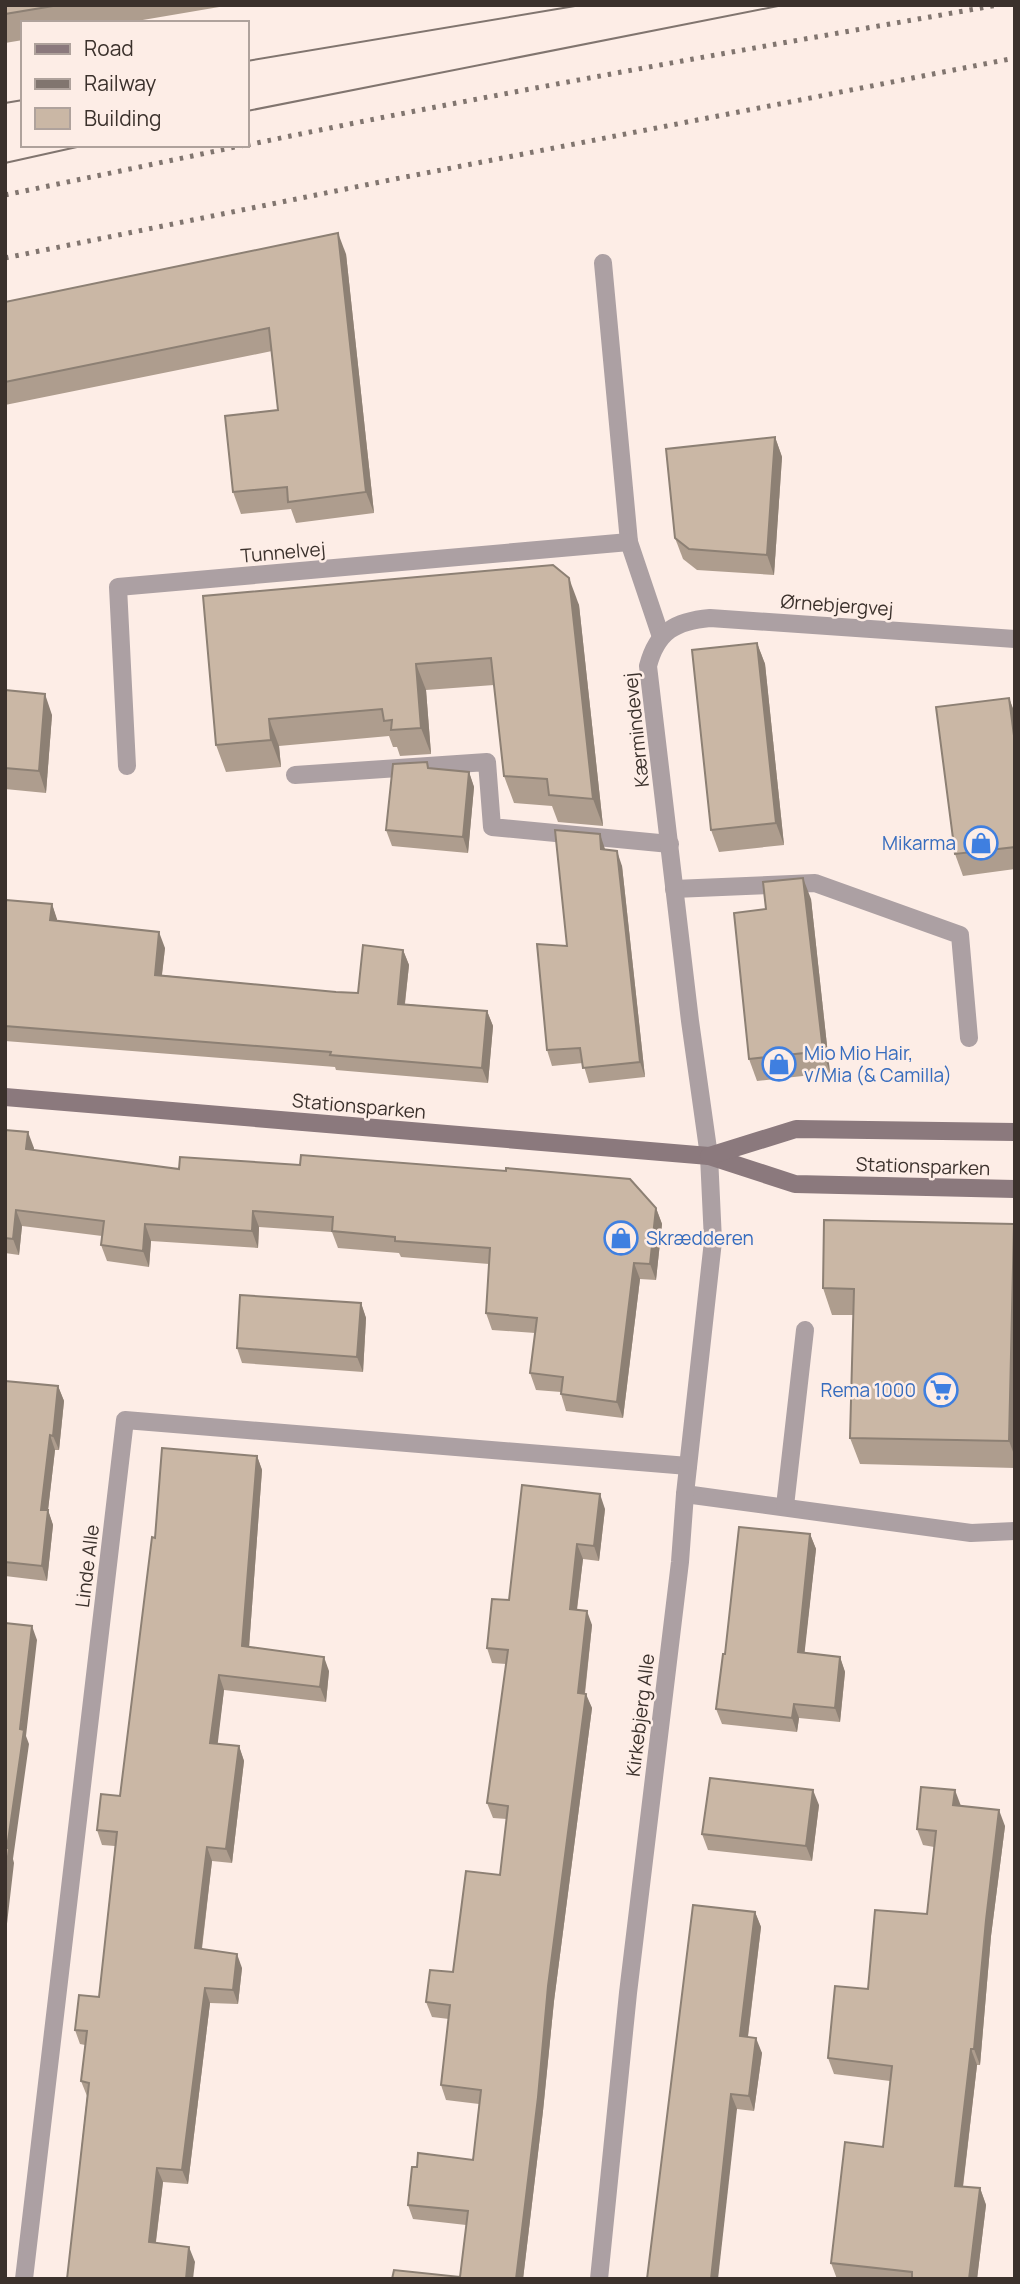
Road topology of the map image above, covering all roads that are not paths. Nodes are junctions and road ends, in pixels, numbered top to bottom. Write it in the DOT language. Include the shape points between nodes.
graph roads {
  1 [pos="603,263"];
  2 [pos="629,542"];
  3 [pos="661,637"];
  4 [pos="1015,639"];
  5 [pos="127,766"];
  6 [pos="295,775"];
  7 [pos="670,844"];
  8 [pos="674,889"];
  9 [pos="969,1038"];
  10 [pos="5,1097"];
  11 [pos="1015,1132"];
  12 [pos="709,1156"];
  13 [pos="1015,1189"];
  14 [pos="805,1330"];
  15 [pos="688,1466"];
  16 [pos="685,1494"];
  17 [pos="785,1506"];
  18 [pos="1015,1531"];
  19 [pos="24,2279"];
  20 [pos="599,2279"];
  1 -- 2 [label="street"];
  2 -- 3 [label="street"];
  2 -- 5 [label="street, Tunnelvej" via="118,587"];
  3 -- 4 [label="street, Ørnebjergvej" via="691,620 730,618"];
  3 -- 7 [label="street, Kærmindevej" via="648,666"];
  6 -- 7 [label="street" via="488,762 492,827"];
  7 -- 8 [label="street, Kærmindevej"];
  8 -- 9 [label="street" via="814,883 960,935"];
  8 -- 12 [label="street, Kærmindevej"];
  10 -- 12 [label="street, Stationsparken"];
  11 -- 12 [label="street, Stationsparken" via="796,1129"];
  12 -- 13 [label="street, Stationsparken" via="795,1184"];
  12 -- 15 [label="street, Kirkebjerg Alle" via="713,1241"];
  14 -- 17 [label="street"];
  15 -- 16 [label="street, Kirkebjerg Alle"];
  15 -- 19 [label="street, Linde Alle" via="125,1420"];
  16 -- 17 [label="street"];
  16 -- 20 [label="street, Kirkebjerg Alle"];
  17 -- 18 [label="street" via="971,1533"];
}
